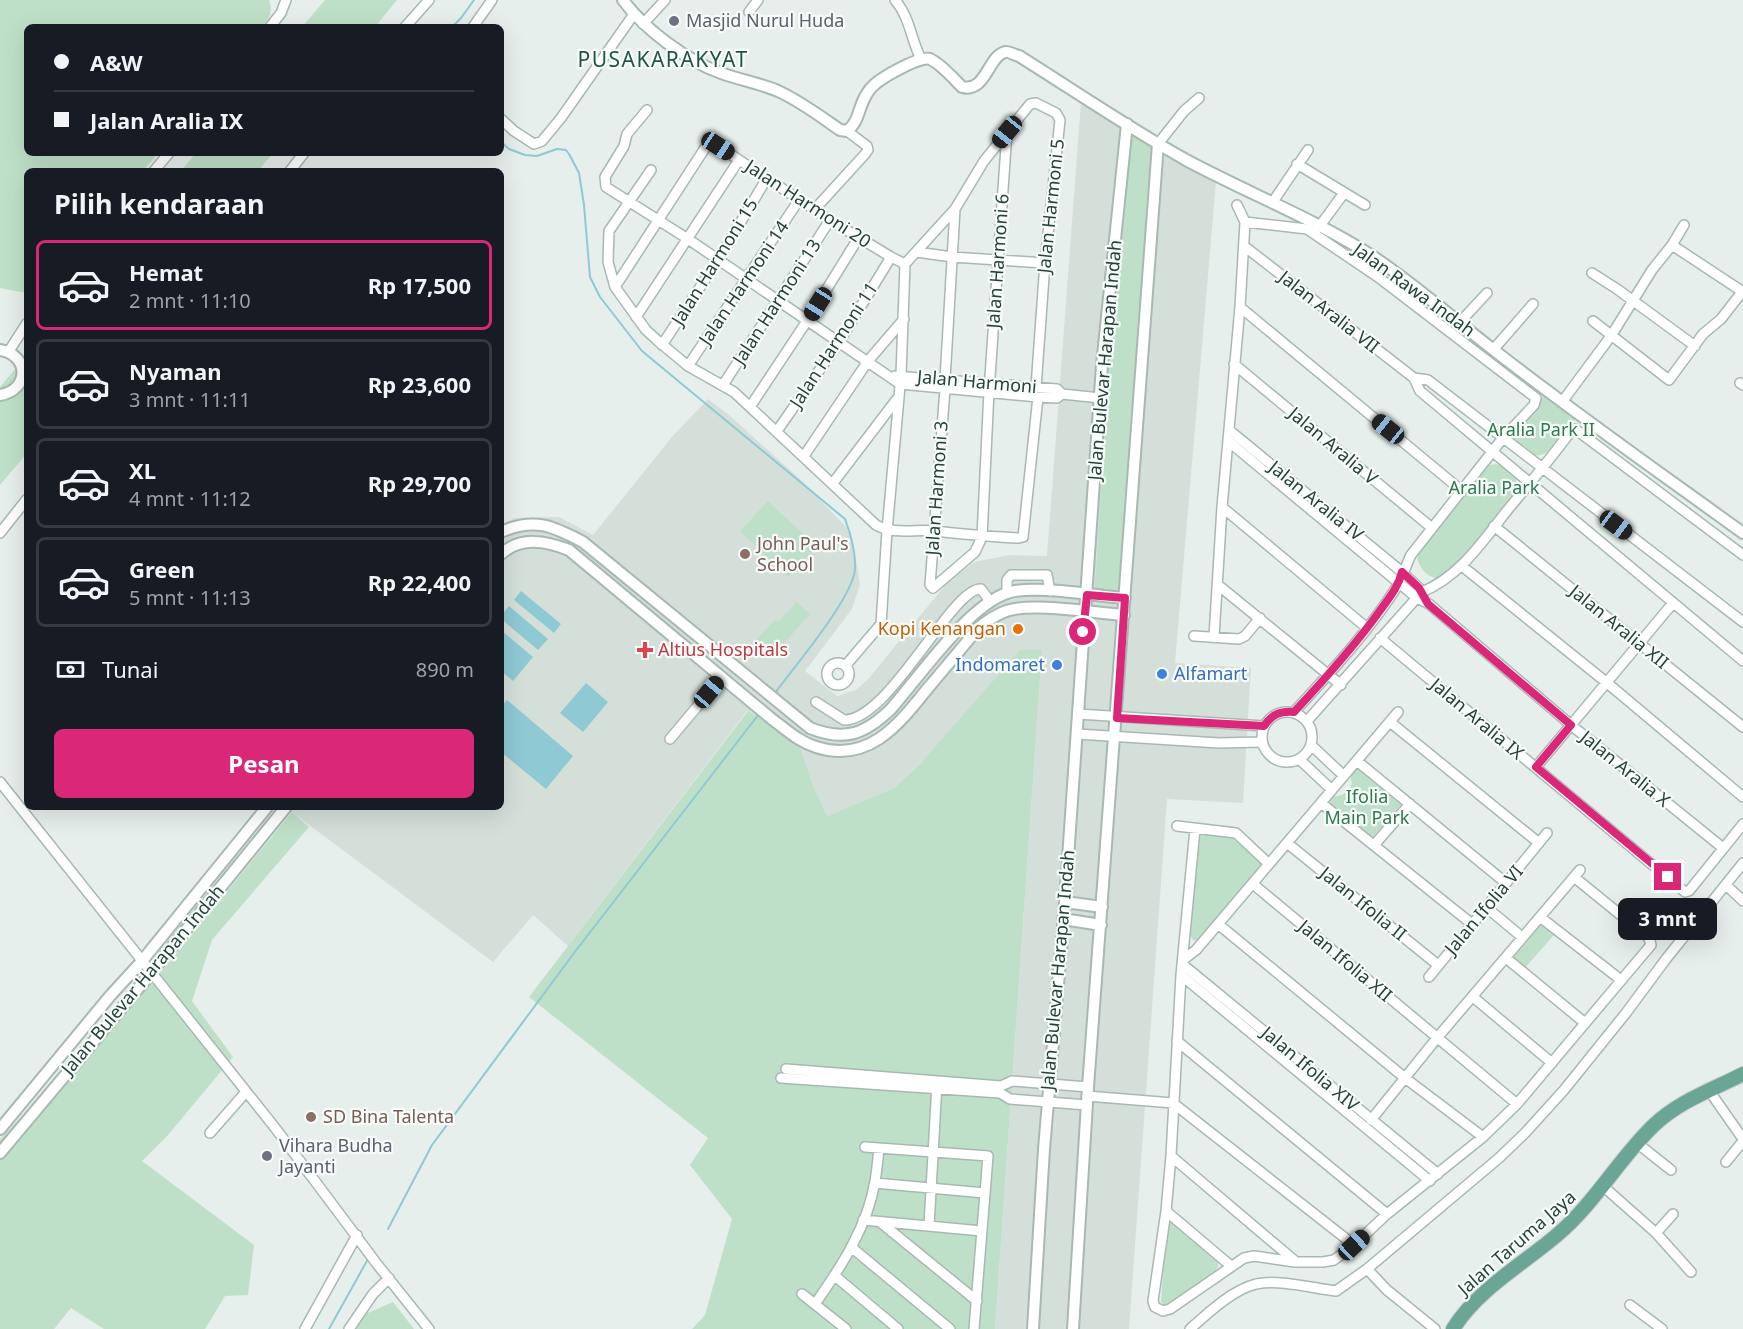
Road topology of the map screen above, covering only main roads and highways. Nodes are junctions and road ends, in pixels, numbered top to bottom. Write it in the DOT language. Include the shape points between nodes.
graph roads {
  1 [pos="1743,1074"];
  2 [pos="1456,1328"];
  1 -- 2 [label="main road, Jalan Taruma Jaya" via="1672,1110 1637,1143 1604,1187 1558,1234 1487,1290 1467,1309"];
}
